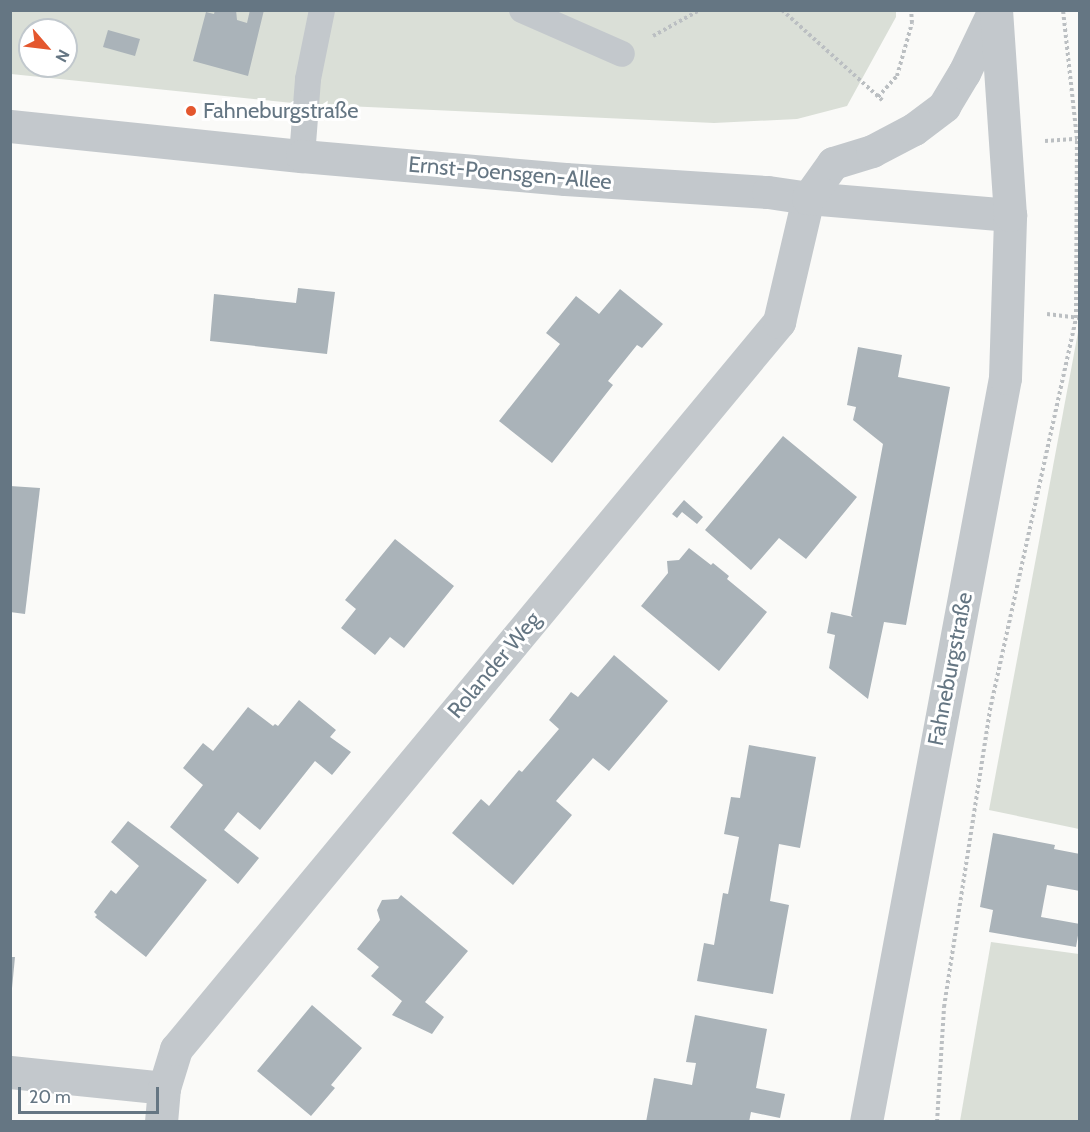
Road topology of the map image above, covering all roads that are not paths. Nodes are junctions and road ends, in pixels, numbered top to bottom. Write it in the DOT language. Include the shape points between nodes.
graph roads {
  1 [pos="322,10"];
  2 [pos="522,10"];
  3 [pos="995,10"];
  4 [pos="622,54"];
  5 [pos="10,126"];
  6 [pos="302,156"];
  7 [pos="808,198"];
  8 [pos="1010,215"];
  9 [pos="10,1072"];
  10 [pos="164,1088"];
  11 [pos="161,1122"];
  12 [pos="867,1122"];
  1 -- 6 [label="lane" via="308,79"];
  2 -- 4 [label="lane"];
  3 -- 7 [label="street" via="944,106 897,139 833,163"];
  3 -- 8 [label="street, Fahneburgstraße"];
  5 -- 6 [label="street, Ernst-Poensgen-Allee"];
  6 -- 7 [label="street, Ernst-Poensgen-Allee"];
  7 -- 8 [label="street, Ernst-Poensgen-Allee"];
  7 -- 10 [label="street, Rolander Weg" via="779,322 203,1014 176,1049"];
  8 -- 12 [label="street, Fahneburgstraße" via="1005,378 996,439 935,743"];
  9 -- 10 [label="street"];
  10 -- 11 [label="street, Rolander Weg"];
}
